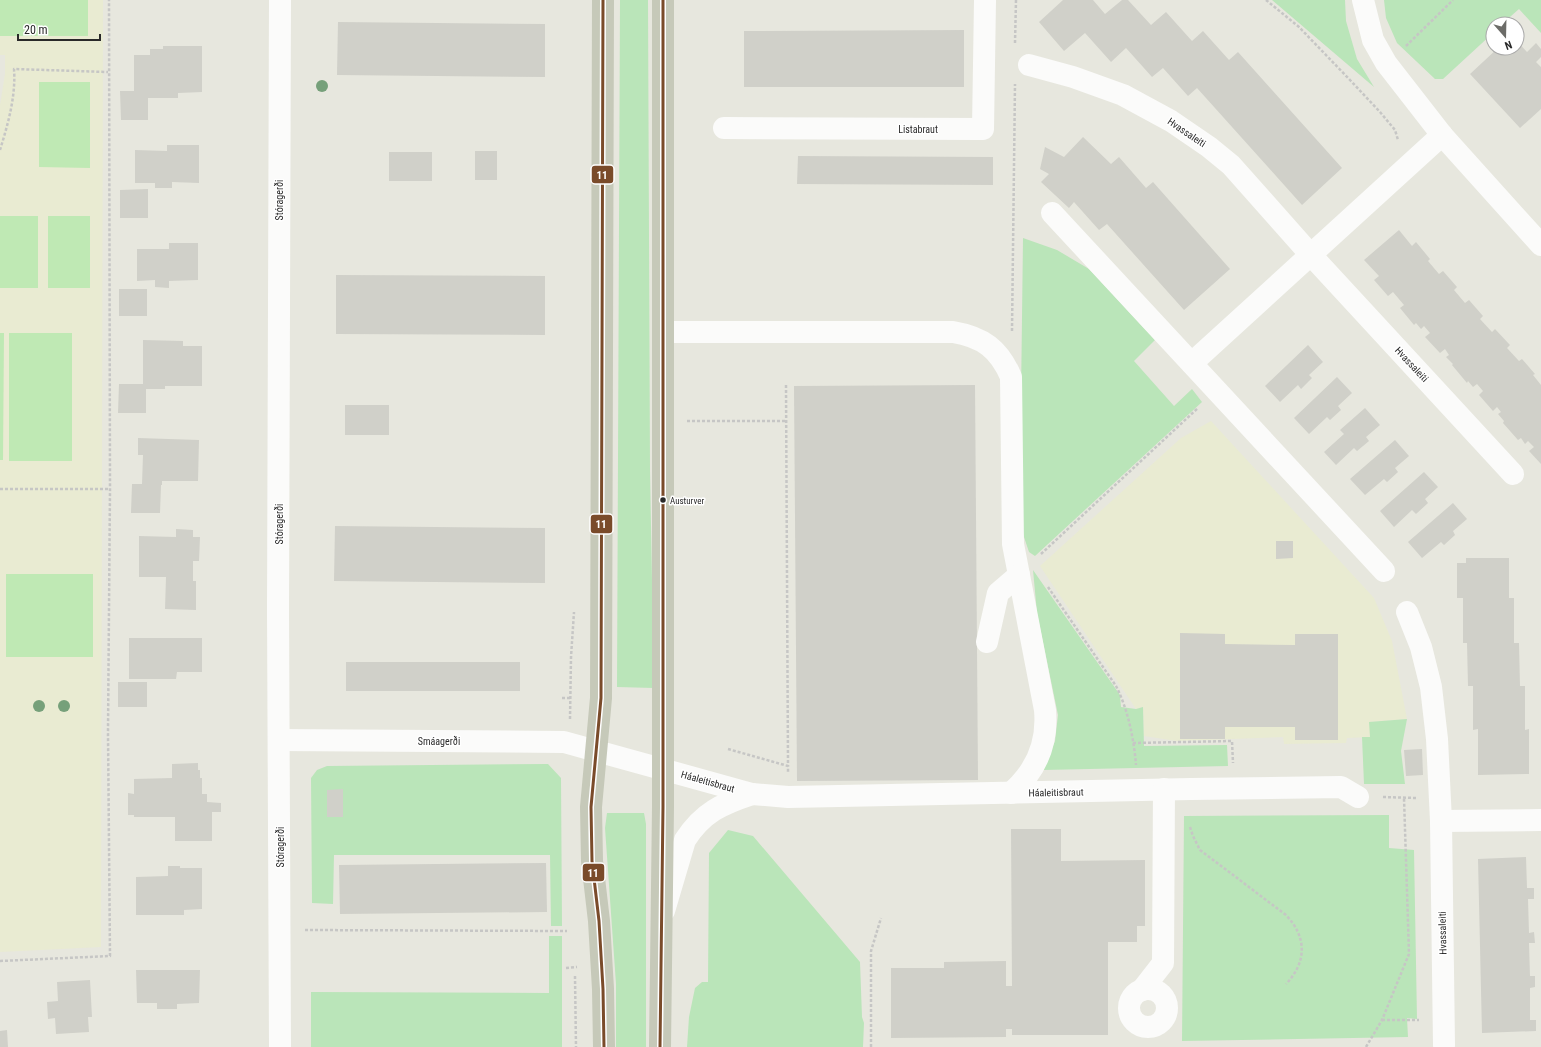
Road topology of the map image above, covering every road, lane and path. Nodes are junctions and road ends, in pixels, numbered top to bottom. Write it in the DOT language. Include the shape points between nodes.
graph roads {
  1 [pos="109,0"];
  2 [pos="280,0"];
  3 [pos="603,0"];
  4 [pos="663,0"];
  5 [pos="985,0"];
  6 [pos="1016,0"];
  7 [pos="1266,0"];
  8 [pos="1363,0"];
  9 [pos="1453,0"];
  10 [pos="1015,47"];
  11 [pos="1404,48"];
  12 [pos="108,72"];
  13 [pos="1022,72"];
  14 [pos="724,128"];
  15 [pos="1442,134"];
  16 [pos="1398,140"];
  17 [pos="0,150"];
  18 [pos="1052,213"];
  19 [pos="1541,245"];
  20 [pos="1310,254"];
  21 [pos="663,332"];
  22 [pos="1012,338"];
  23 [pos="1192,364"];
  24 [pos="786,385"];
  25 [pos="1217,390"];
  26 [pos="684,421"];
  27 [pos="786,421"];
  28 [pos="1513,474"];
  29 [pos="110,488"];
  30 [pos="0,489"];
  31 [pos="1384,571"];
  32 [pos="1019,575"];
  33 [pos="1045,582"];
  34 [pos="1407,612"];
  35 [pos="987,642"];
  36 [pos="562,698"];
  37 [pos="570,698"];
  38 [pos="279,740"];
  39 [pos="1133,743"];
  40 [pos="728,749"];
  41 [pos="597,751"];
  42 [pos="788,766"];
  43 [pos="663,768"];
  44 [pos="788,778"];
  45 [pos="1233,788"];
  46 [pos="1164,789"];
  47 [pos="1191,789"];
  48 [pos="1137,790"];
  49 [pos="1011,793"];
  50 [pos="752,794"];
  51 [pos="1358,797"];
  52 [pos="1404,798"];
  53 [pos="1440,798"];
  54 [pos="1541,820"];
  55 [pos="1441,821"];
  56 [pos="881,918"];
  57 [pos="662,920"];
  58 [pos="280,930"];
  59 [pos="567,931"];
  60 [pos="0,961"];
  61 [pos="1286,984"];
  62 [pos="1142,990"];
  63 [pos="1382,1020"];
  64 [pos="1443,1020"];
  65 [pos="1444,1045"];
  66 [pos="280,1047"];
  67 [pos="604,1047"];
  68 [pos="660,1047"];
  69 [pos="871,1047"];
  70 [pos="1366,1047"];
  1 -- 12 [label="path"];
  2 -- 38 [label="street, Stóragerði"];
  3 -- 41 [label="main road" via="602,683"];
  4 -- 21 [label="main road, Háaleitisbraut"];
  5 -- 14 [label="street, Listabraut" via="983,130"];
  6 -- 10 [label="path"];
  7 -- 16 [label="path" via="1299,28 1345,74 1380,112 1396,132"];
  8 -- 15 [label="street" via="1373,40 1386,63"];
  9 -- 11 [label="path"];
  12 -- 17 [label="path" via="14,69 8,123"];
  12 -- 29 [label="path"];
  13 -- 20 [label="street, Hvassaleiti" via="1073,76 1123,95 1172,121 1209,146 1231,165"];
  13 -- 22 [label="path"];
  15 -- 19 [label="street"];
  15 -- 20 [label="street"];
  18 -- 23 [label="street"];
  20 -- 23 [label="street"];
  20 -- 28 [label="street, Hvassaleiti"];
  21 -- 32 [label="street" via="953,332 978,338 989,345 1002,359 1011,377 1013,544"];
  21 -- 43 [label="main road, Háaleitisbraut"];
  23 -- 25 [label="street"];
  24 -- 27 [label="path"];
  25 -- 31 [label="street"];
  25 -- 32 [label="path"];
  26 -- 27 [label="path"];
  27 -- 42 [label="path"];
  29 -- 30 [label="path"];
  29 -- 60 [label="path" via="110,956"];
  32 -- 35 [label="street" via="998,593"];
  32 -- 49 [label="street" via="1046,722 1042,750 1035,766"];
  33 -- 39 [label="path" via="1116,686 1124,701"];
  34 -- 53 [label="street, Hvassaleiti" via="1421,647 1430,688 1437,739"];
  36 -- 37 [label="path"];
  38 -- 41 [label="street, Smáagerði" via="551,741"];
  38 -- 58 [label="street, Stóragerði"];
  39 -- 45 [label="path" via="1232,741"];
  39 -- 48 [label="path"];
  40 -- 42 [label="path"];
  41 -- 43 [label="street, Háaleitisbraut"];
  41 -- 67 [label="main road" via="591,807 592,861 599,921"];
  42 -- 44 [label="path"];
  43 -- 50 [label="street, Háaleitisbraut"];
  43 -- 57 [label="main road, Háaleitisbraut"];
  45 -- 47 [label="street, Háaleitisbraut"];
  45 -- 51 [label="street, Háaleitisbraut" via="1341,787"];
  46 -- 47 [label="street, Háaleitisbraut"];
  46 -- 48 [label="street, Háaleitisbraut"];
  46 -- 62 [label="street" via="1163,963"];
  47 -- 61 [label="path" via="1190,824 1200,850 1286,915 1299,933 1302,955 1294,976"];
  48 -- 49 [label="street, Háaleitisbraut"];
  49 -- 50 [label="street, Háaleitisbraut" via="788,798"];
  50 -- 57 [label="street, Háaleitisbraut" via="724,803 700,820 692,830 685,840"];
  51 -- 52 [label="path"];
  52 -- 53 [label="path"];
  52 -- 63 [label="path" via="1409,954"];
  53 -- 55 [label="street, Hvassaleiti"];
  54 -- 55 [label="street"];
  55 -- 64 [label="street, Hvassaleiti"];
  56 -- 69 [label="path" via="871,951"];
  57 -- 68 [label="main road, Háaleitisbraut"];
  58 -- 59 [label="path"];
  58 -- 66 [label="street, Stóragerði"];
  63 -- 64 [label="path"];
  63 -- 70 [label="path"];
  64 -- 65 [label="street, Hvassaleiti"];
}
